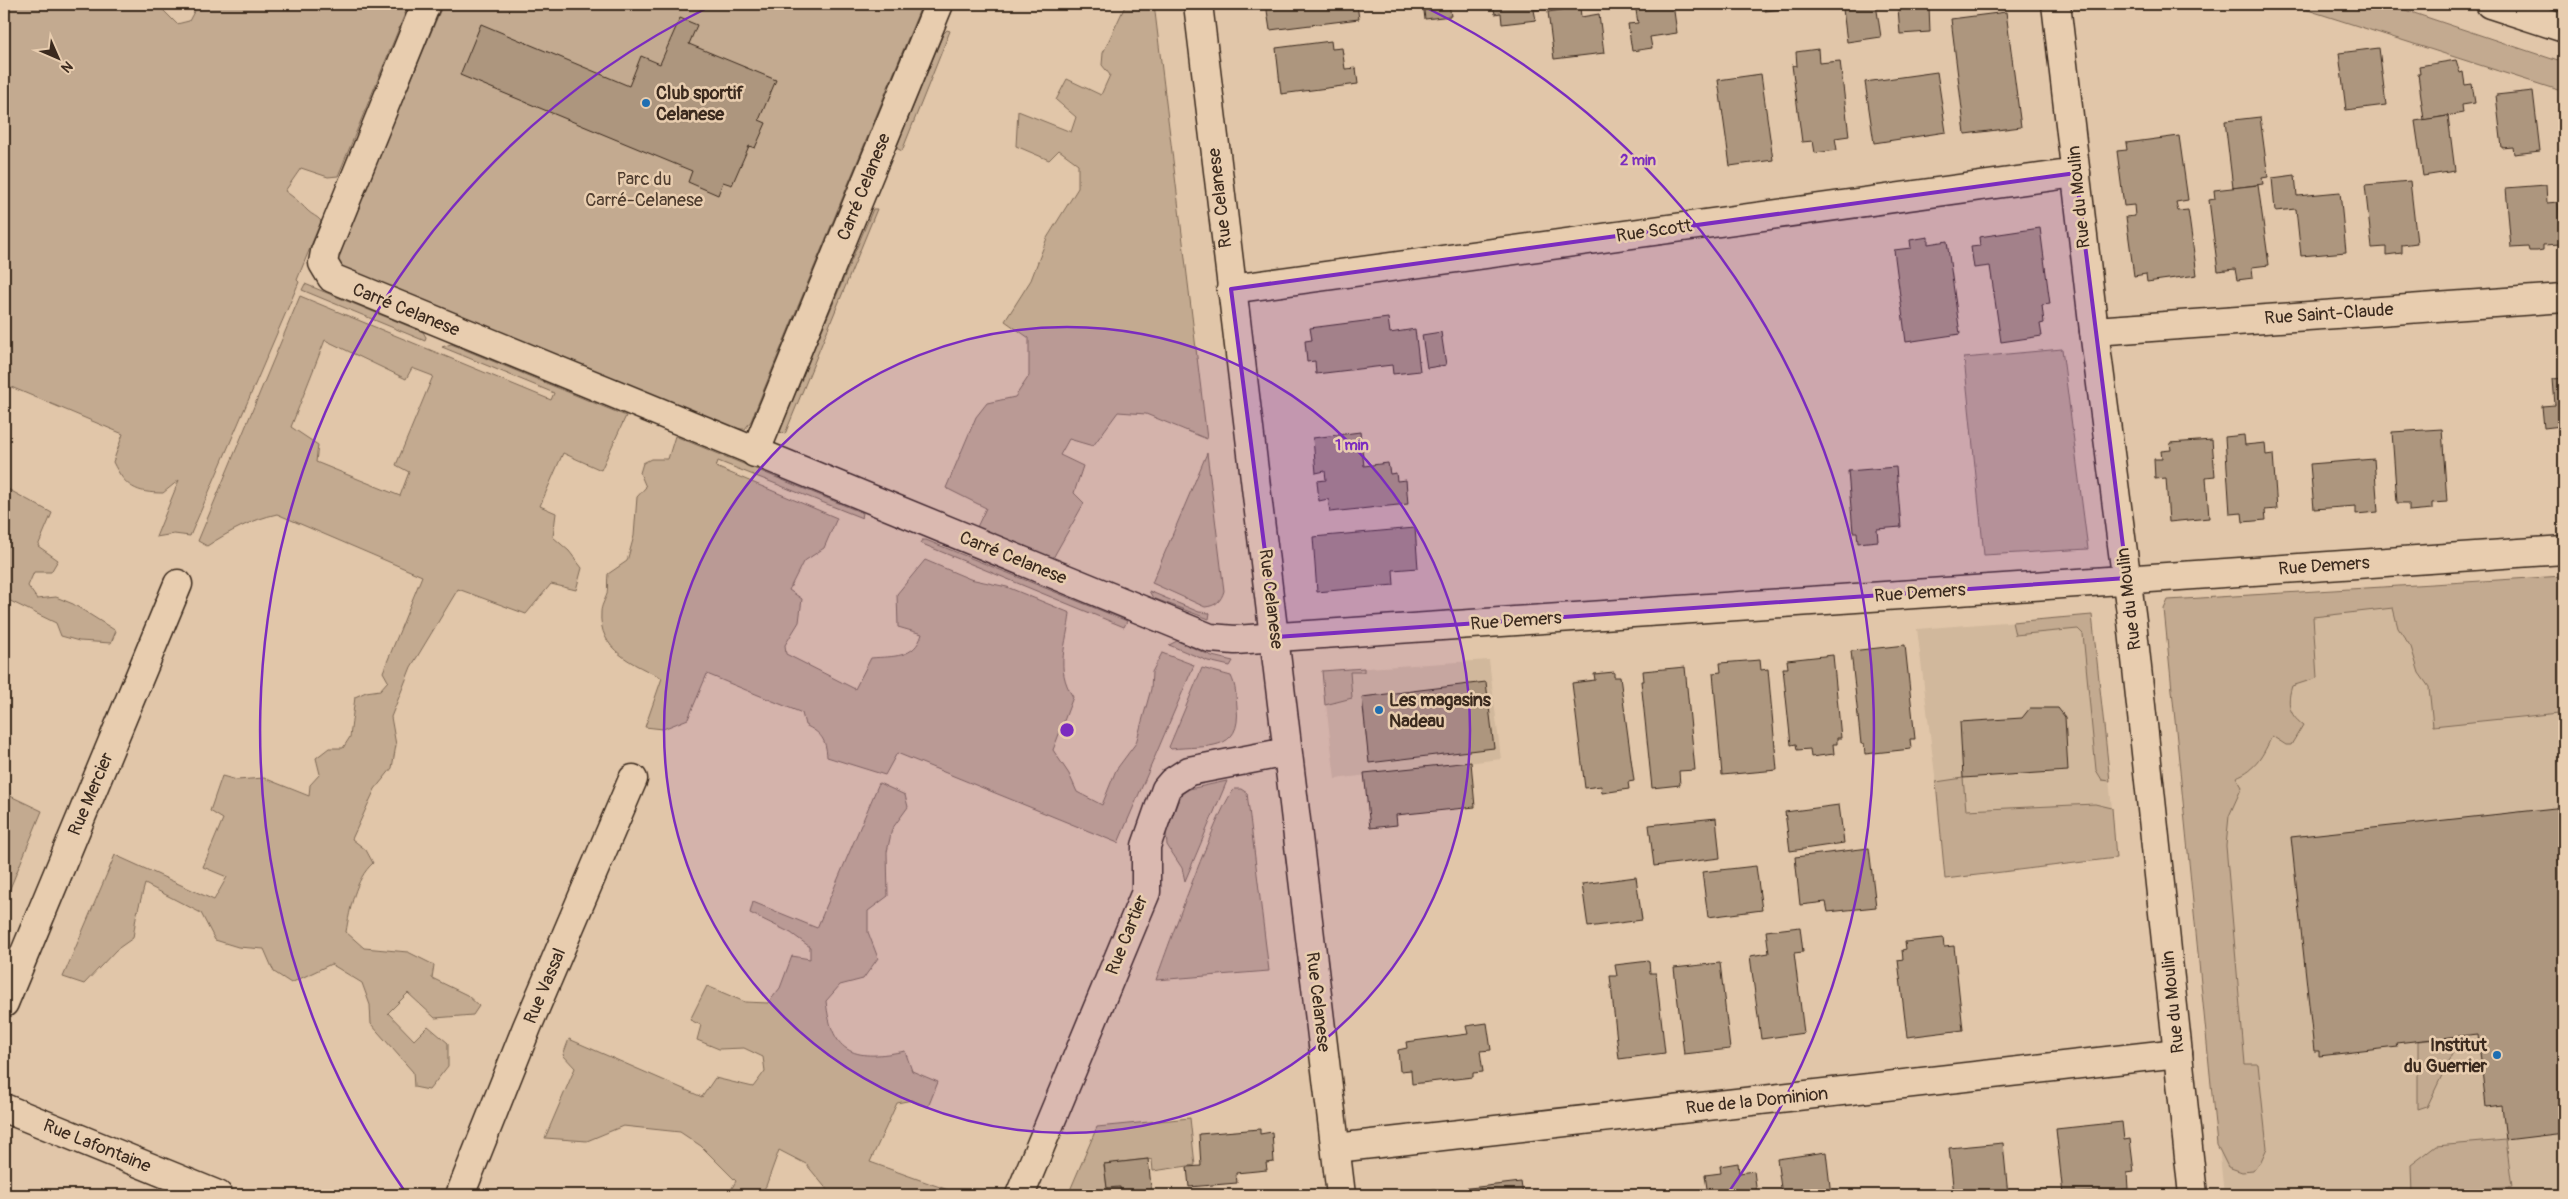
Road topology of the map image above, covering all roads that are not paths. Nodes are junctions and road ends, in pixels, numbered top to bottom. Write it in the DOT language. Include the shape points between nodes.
graph roads {
  1 [pos="426,4"];
  2 [pos="939,4"];
  3 [pos="1198,4"];
  4 [pos="2056,4"];
  5 [pos="2490,4"];
  6 [pos="2564,28"];
  7 [pos="2076,172"];
  8 [pos="1231,289"];
  9 [pos="2564,298"];
  10 [pos="2094,331"];
  11 [pos="755,453"];
  12 [pos="2564,550"];
  13 [pos="2127,578"];
  14 [pos="178,584"];
  15 [pos="1276,637"];
  16 [pos="1286,752"];
  17 [pos="633,779"];
  18 [pos="4,1003"];
  19 [pos="2178,1053"];
  20 [pos="4,1108"];
  21 [pos="1336,1148"];
  22 [pos="218,1195"];
  23 [pos="460,1195"];
  24 [pos="1020,1195"];
  25 [pos="1341,1195"];
  26 [pos="2193,1195"];
  1 -- 11 [label="street, Carré Celanese" via="325,252 323,263 328,274 344,285"];
  2 -- 11 [label="street, Carré Celanese"];
  3 -- 8 [label="street, Rue Celanese"];
  4 -- 7 [label="street, Rue du Moulin"];
  5 -- 6 [label="street"];
  7 -- 8 [label="street, Rue Scott"];
  7 -- 10 [label="street, Rue du Moulin"];
  8 -- 15 [label="street, Rue Celanese"];
  9 -- 10 [label="street, Rue Saint-Claude"];
  10 -- 13 [label="street, Rue du Moulin"];
  11 -- 15 [label="street, Carré Celanese" via="1197,635 1223,640"];
  12 -- 13 [label="street, Rue Demers"];
  13 -- 15 [label="street, Rue Demers"];
  13 -- 19 [label="street, Rue du Moulin"];
  14 -- 18 [label="street, Rue Mercier"];
  15 -- 16 [label="street, Rue Celanese"];
  16 -- 21 [label="street, Rue Celanese"];
  16 -- 24 [label="street, Rue Cartier" via="1190,771 1166,789 1146,846 1146,892"];
  17 -- 23 [label="street, Rue Vassal" via="527,1027"];
  19 -- 21 [label="street, Rue de la Dominion"];
  19 -- 26 [label="street, Rue du Moulin"];
  20 -- 22 [label="street, Rue Lafontaine"];
  21 -- 25 [label="street, Rue Celanese"];
}
